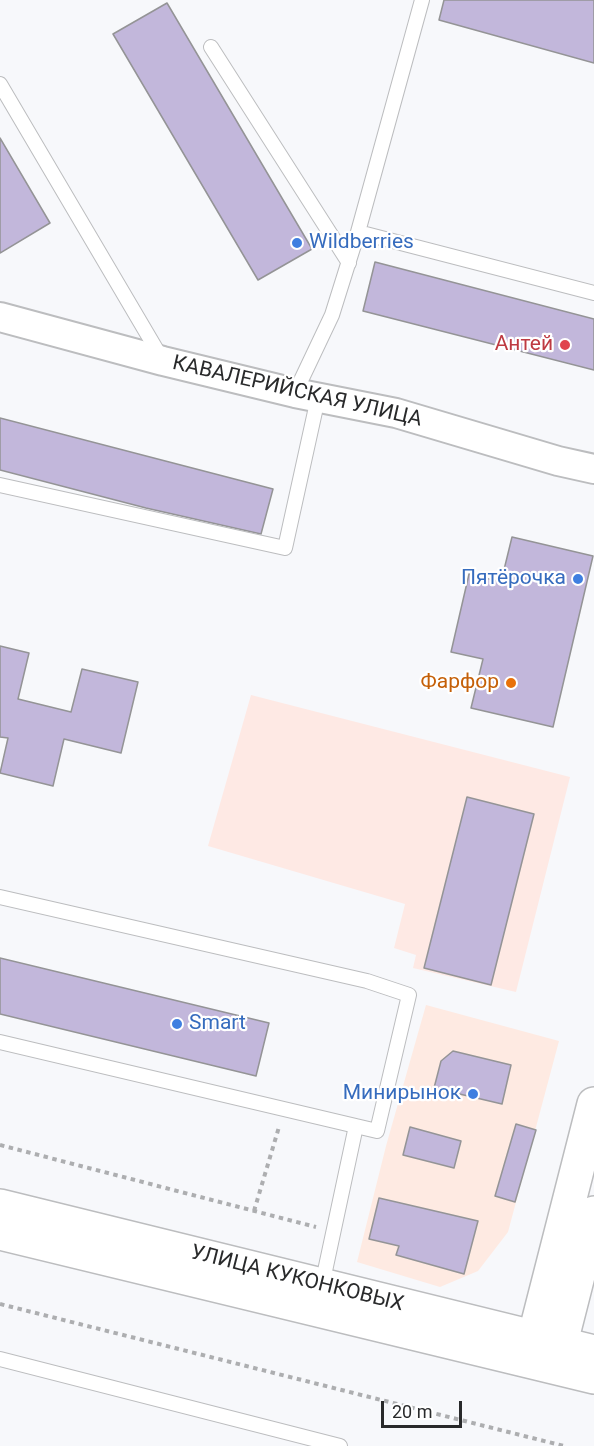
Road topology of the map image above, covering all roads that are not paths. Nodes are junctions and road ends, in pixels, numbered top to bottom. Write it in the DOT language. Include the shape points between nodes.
graph roads {
  1 [pos="422,0"];
  2 [pos="211,47"];
  3 [pos="0,84"];
  4 [pos="358,232"];
  5 [pos="349,263"];
  6 [pos="594,293"];
  7 [pos="0,317"];
  8 [pos="164,361"];
  9 [pos="306,396"];
  10 [pos="594,469"];
  11 [pos="0,485"];
  12 [pos="0,897"];
  13 [pos="0,1042"];
  14 [pos="594,1104"];
  15 [pos="356,1126"];
  16 [pos="0,1206"];
  17 [pos="594,1213"];
  18 [pos="0,1233"];
  19 [pos="322,1286"];
  20 [pos="594,1352"];
  21 [pos="544,1353"];
  22 [pos="0,1359"];
  23 [pos="594,1377"];
  24 [pos="340,1446"];
  1 -- 4 [label="lane"];
  2 -- 5 [label="lane"];
  3 -- 8 [label="lane"];
  4 -- 5 [label="lane"];
  4 -- 6 [label="lane"];
  5 -- 9 [label="lane"];
  7 -- 8 [label="street, КАВАЛЕРИЙСКАЯ УЛИЦА"];
  8 -- 9 [label="street, КАВАЛЕРИЙСКАЯ УЛИЦА"];
  9 -- 10 [label="street, КАВАЛЕРИЙСКАЯ УЛИЦА" via="396,413"];
  9 -- 11 [label="lane" via="285,548"];
  12 -- 15 [label="lane" via="367,981 409,995 377,1131"];
  13 -- 15 [label="lane"];
  14 -- 21 [label="main road"];
  15 -- 19 [label="lane"];
  16 -- 19 [label="main road, УЛИЦА КУКОНКОВЫХ"];
  17 -- 21 [label="main road"];
  18 -- 21 [label="main road, УЛИЦА КУКОНКОВЫХ"];
  19 -- 21 [label="main road, УЛИЦА КУКОНКОВЫХ"];
  20 -- 21 [label="main road, УЛИЦА КУКОНКОВЫХ"];
  21 -- 23 [label="main road, УЛИЦА КУКОНКОВЫХ"];
  22 -- 24 [label="lane"];
}
